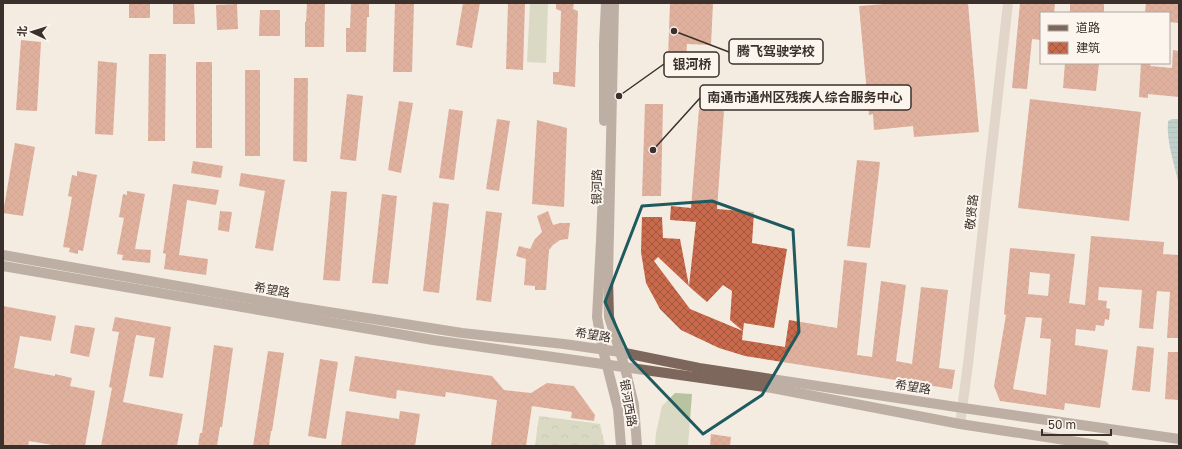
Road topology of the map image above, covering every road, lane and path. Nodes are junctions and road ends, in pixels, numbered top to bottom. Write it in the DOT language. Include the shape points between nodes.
graph roads {
  1 [pos="606,3"];
  2 [pos="614,3"];
  3 [pos="1008,3"];
  4 [pos="3,255"];
  5 [pos="3,266"];
  6 [pos="603,350"];
  7 [pos="620,352"];
  8 [pos="607,365"];
  9 [pos="626,368"];
  10 [pos="963,408"];
  11 [pos="960,424"];
  12 [pos="1179,439"];
  13 [pos="621,446"];
  14 [pos="637,446"];
  15 [pos="1104,446"];
  1 -- 6 [label="main road, 银河路" via="597,317"];
  2 -- 7 [label="main road, 银河路" via="608,278 609,317"];
  3 -- 10 [label="street, 敬贤路"];
  4 -- 6 [label="main road, 希望路" via="313,310 462,333"];
  5 -- 8 [label="main road, 希望路" via="433,340"];
  6 -- 7 [label="main road, 希望路"];
  6 -- 8 [label="main road, 银河路"];
  7 -- 9 [label="main road, 银河路"];
  7 -- 10 [label="main road, 希望路" via="699,368"];
  8 -- 9 [label="main road, 希望路"];
  8 -- 13 [label="main road, 银河西路" via="618,409"];
  9 -- 11 [label="main road, 希望路" via="772,388"];
  9 -- 14 [label="main road, 银河西路" via="634,404"];
  10 -- 11 [label="street, 敬贤路"];
  10 -- 12 [label="main road, 希望路"];
  11 -- 15 [label="main road, 希望路"];
}
